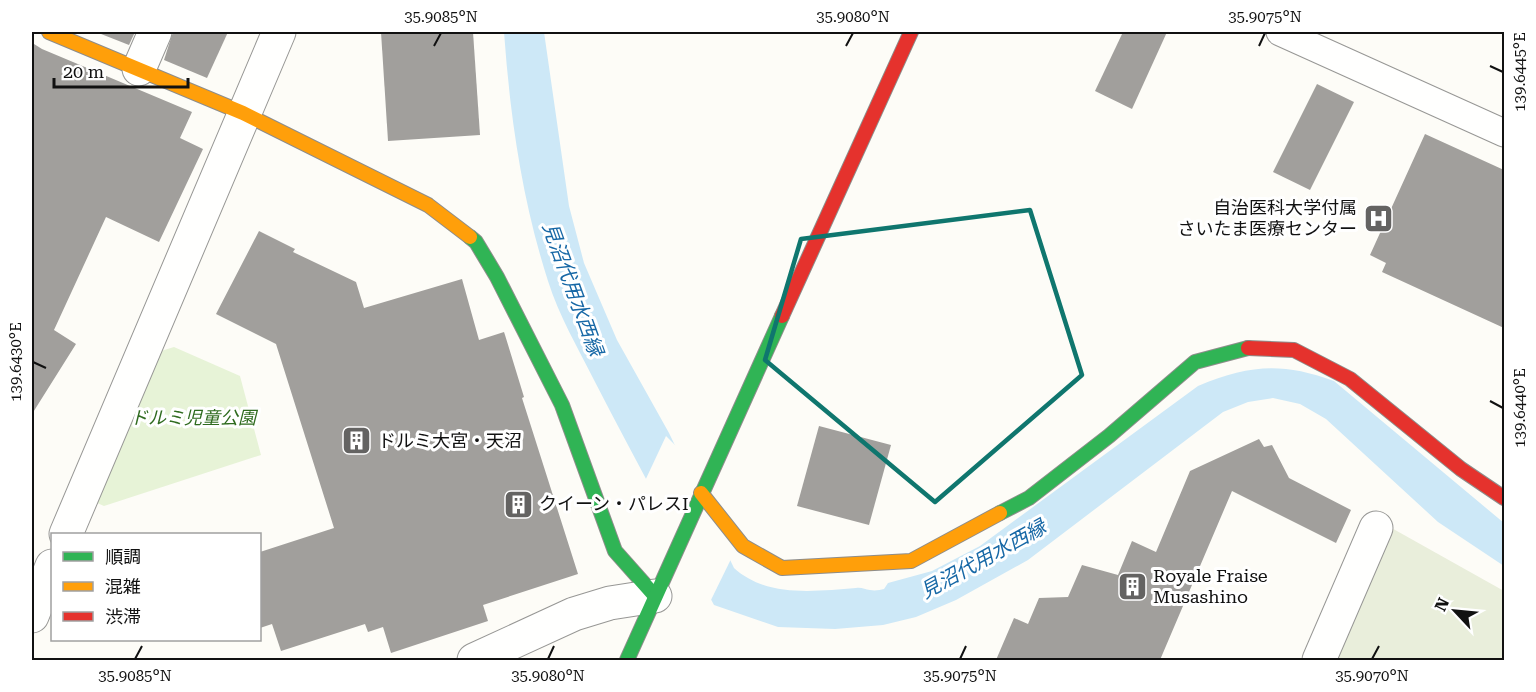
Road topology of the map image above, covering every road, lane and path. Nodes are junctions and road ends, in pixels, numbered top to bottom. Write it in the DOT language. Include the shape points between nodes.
graph roads {
  1 [pos="49,32"];
  2 [pos="155,32"];
  3 [pos="279,32"];
  4 [pos="911,32"];
  5 [pos="1280,32"];
  6 [pos="139,69"];
  7 [pos="243,113"];
  8 [pos="1504,133"];
  9 [pos="703,487"];
  10 [pos="1504,498"];
  11 [pos="1376,528"];
  12 [pos="66,533"];
  13 [pos="51,568"];
  14 [pos="660,584"];
  15 [pos="32,616"];
  16 [pos="474,660"];
  17 [pos="627,660"];
  18 [pos="1319,660"];
  1 -- 6 [label="street"];
  2 -- 6 [label="street"];
  3 -- 7 [label="street"];
  4 -- 9 [label="street"];
  5 -- 8 [label="lane"];
  6 -- 7 [label="street"];
  7 -- 12 [label="street"];
  7 -- 14 [label="street" via="428,205 476,242 562,405 615,551"];
  9 -- 10 [label="street" via="743,546 782,568 911,561 1029,498 1196,362 1250,347 1294,350 1350,379 1461,469"];
  9 -- 14 [label="street"];
  11 -- 18 [label="street"];
  13 -- 15 [label="street"];
  14 -- 16 [label="street" via="574,614"];
  14 -- 17 [label="street"];
}
